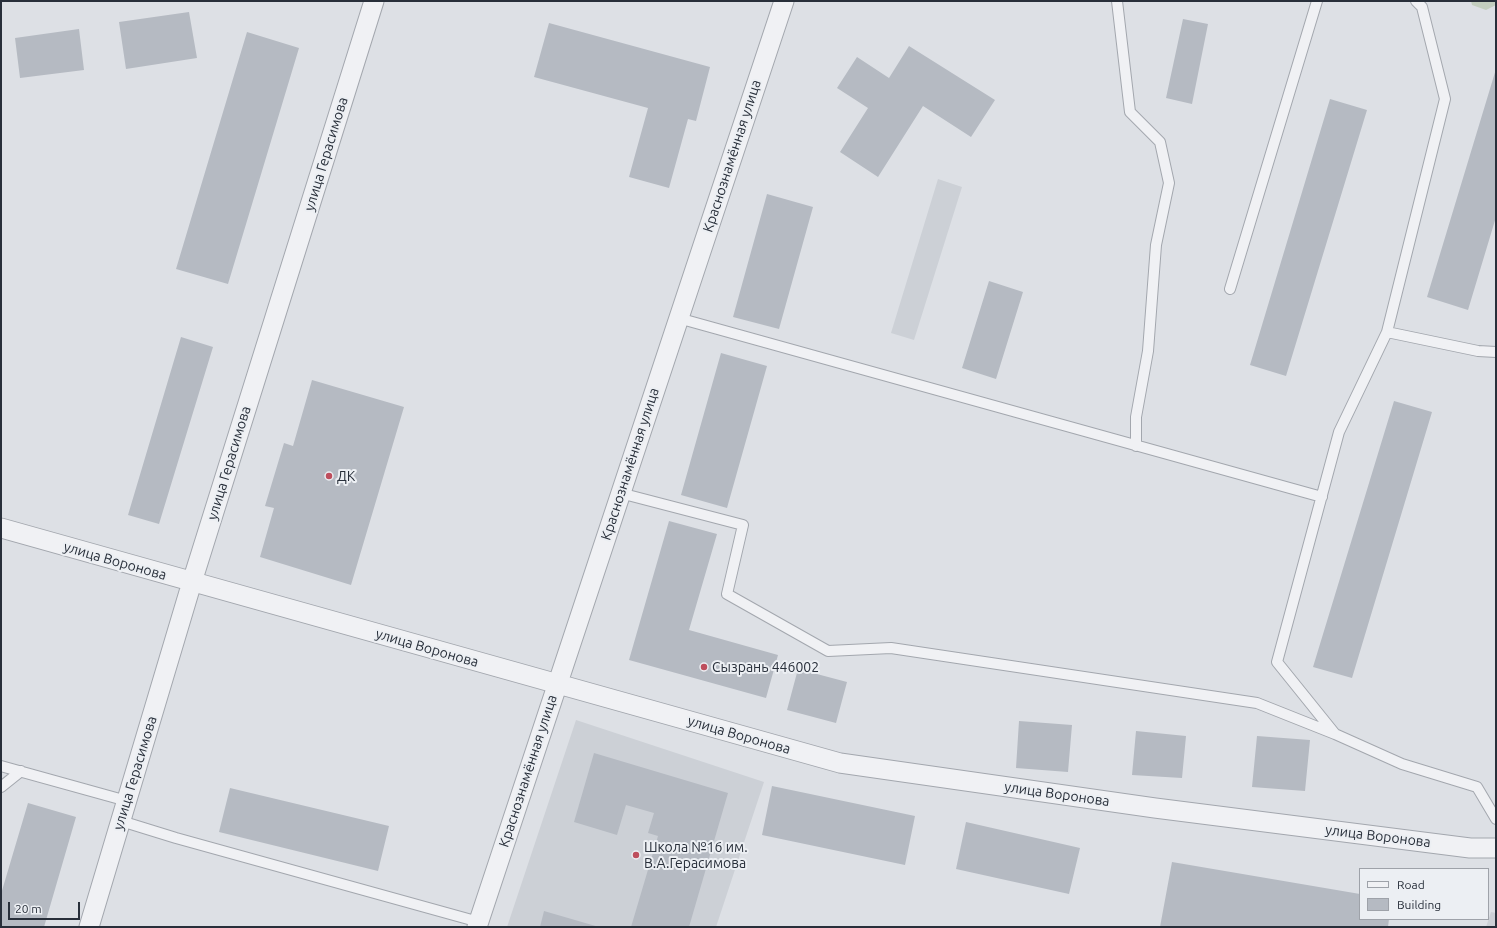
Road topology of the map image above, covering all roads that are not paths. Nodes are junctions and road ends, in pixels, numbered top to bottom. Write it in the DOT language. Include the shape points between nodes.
graph roads {
  1 [pos="374,1"];
  2 [pos="784,1"];
  3 [pos="1117,1"];
  4 [pos="1317,1"];
  5 [pos="1416,1"];
  6 [pos="1230,289"];
  7 [pos="678,318"];
  8 [pos="1386,332"];
  9 [pos="1496,352"];
  10 [pos="1136,446"];
  11 [pos="620,493"];
  12 [pos="1322,497"];
  13 [pos="1,528"];
  14 [pos="192,582"];
  15 [pos="557,684"];
  16 [pos="1334,734"];
  17 [pos="1,766"];
  18 [pos="21,771"];
  19 [pos="1,787"];
  20 [pos="127,801"];
  21 [pos="1496,819"];
  22 [pos="121,821"];
  23 [pos="1496,848"];
  24 [pos="478,924"];
  25 [pos="89,927"];
  1 -- 14 [label="street, улица Герасимова"];
  2 -- 7 [label="street, Краснознамённая улица"];
  3 -- 10 [label="lane" via="1130,112 1160,142 1169,183 1156,245 1148,351 1136,418"];
  4 -- 6 [label="lane"];
  5 -- 8 [label="lane" via="1422,7 1444,99"];
  7 -- 10 [label="lane"];
  7 -- 11 [label="street, Краснознамённая улица"];
  8 -- 9 [label="lane" via="1478,351"];
  8 -- 12 [label="lane" via="1339,432"];
  10 -- 12 [label="lane"];
  11 -- 15 [label="street, Краснознамённая улица"];
  11 -- 16 [label="lane" via="743,525 727,594 828,651 891,648 1257,703"];
  12 -- 16 [label="lane" via="1277,662"];
  13 -- 14 [label="street, улица Воронова"];
  14 -- 15 [label="street, улица Воронова"];
  14 -- 20 [label="street, улица Герасимова"];
  15 -- 23 [label="street, улица Воронова" via="840,763 1155,808 1470,848"];
  15 -- 24 [label="street, Краснознамённая улица"];
  16 -- 21 [label="lane" via="1402,764 1477,787"];
  17 -- 18 [label="lane"];
  18 -- 19 [label="lane"];
  18 -- 20 [label="lane"];
  20 -- 22 [label="street, улица Герасимова"];
  22 -- 24 [label="lane"];
  22 -- 25 [label="street, улица Герасимова"];
}
